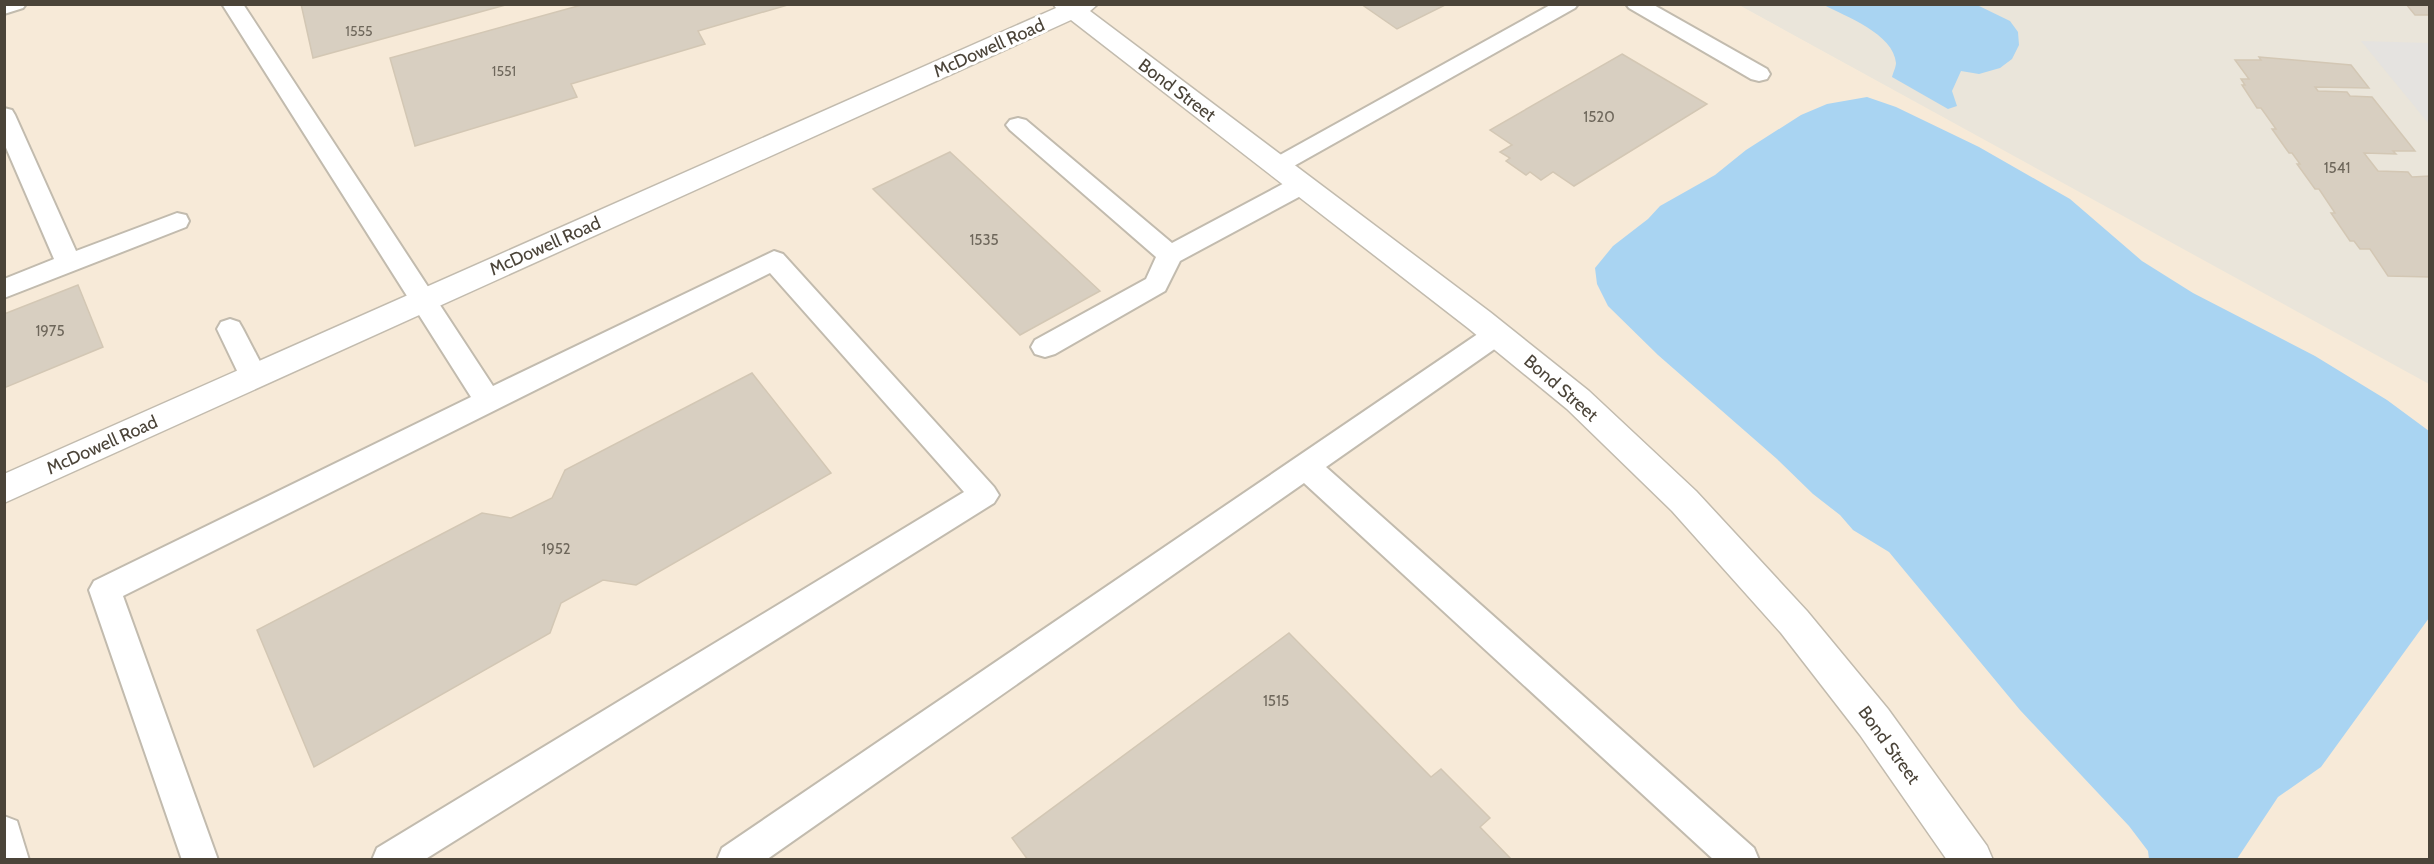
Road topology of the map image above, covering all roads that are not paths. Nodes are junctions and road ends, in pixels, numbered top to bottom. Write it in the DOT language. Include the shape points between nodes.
graph roads {
  1 [pos="16,4"];
  2 [pos="232,4"];
  3 [pos="1568,4"];
  4 [pos="1636,4"];
  5 [pos="1075,6"];
  6 [pos="4,8"];
  7 [pos="1759,74"];
  8 [pos="4,116"];
  9 [pos="1018,125"];
  10 [pos="1289,176"];
  11 [pos="177,221"];
  12 [pos="1170,255"];
  13 [pos="69,264"];
  14 [pos="4,289"];
  15 [pos="424,301"];
  16 [pos="230,329"];
  17 [pos="1497,334"];
  18 [pos="1045,346"];
  19 [pos="254,377"];
  20 [pos="488,401"];
  21 [pos="1305,466"];
  22 [pos="4,489"];
  23 [pos="4,833"];
  24 [pos="11,860"];
  25 [pos="200,860"];
  26 [pos="390,860"];
  27 [pos="735,860"];
  28 [pos="1741,860"];
  29 [pos="1972,860"];
  1 -- 6 [label="lane"];
  2 -- 15 [label="lane"];
  3 -- 10 [label="lane"];
  4 -- 7 [label="lane"];
  5 -- 10 [label="street, Bond Street"];
  5 -- 15 [label="street, McDowell Road"];
  8 -- 13 [label="lane"];
  9 -- 12 [label="lane"];
  10 -- 12 [label="lane"];
  10 -- 17 [label="street, Bond Street"];
  11 -- 13 [label="lane"];
  12 -- 18 [label="lane" via="1156,285"];
  13 -- 14 [label="lane"];
  15 -- 19 [label="street, McDowell Road"];
  15 -- 20 [label="lane"];
  16 -- 19 [label="lane"];
  17 -- 21 [label="lane"];
  17 -- 29 [label="street, Bond Street" via="1578,400 1684,501 1786,614 1874,722"];
  19 -- 22 [label="street, McDowell Road"];
  20 -- 25 [label="lane" via="105,590"];
  20 -- 26 [label="lane" via="774,260 984,495"];
  21 -- 27 [label="lane"];
  21 -- 28 [label="lane"];
  23 -- 24 [label="lane"];
}
